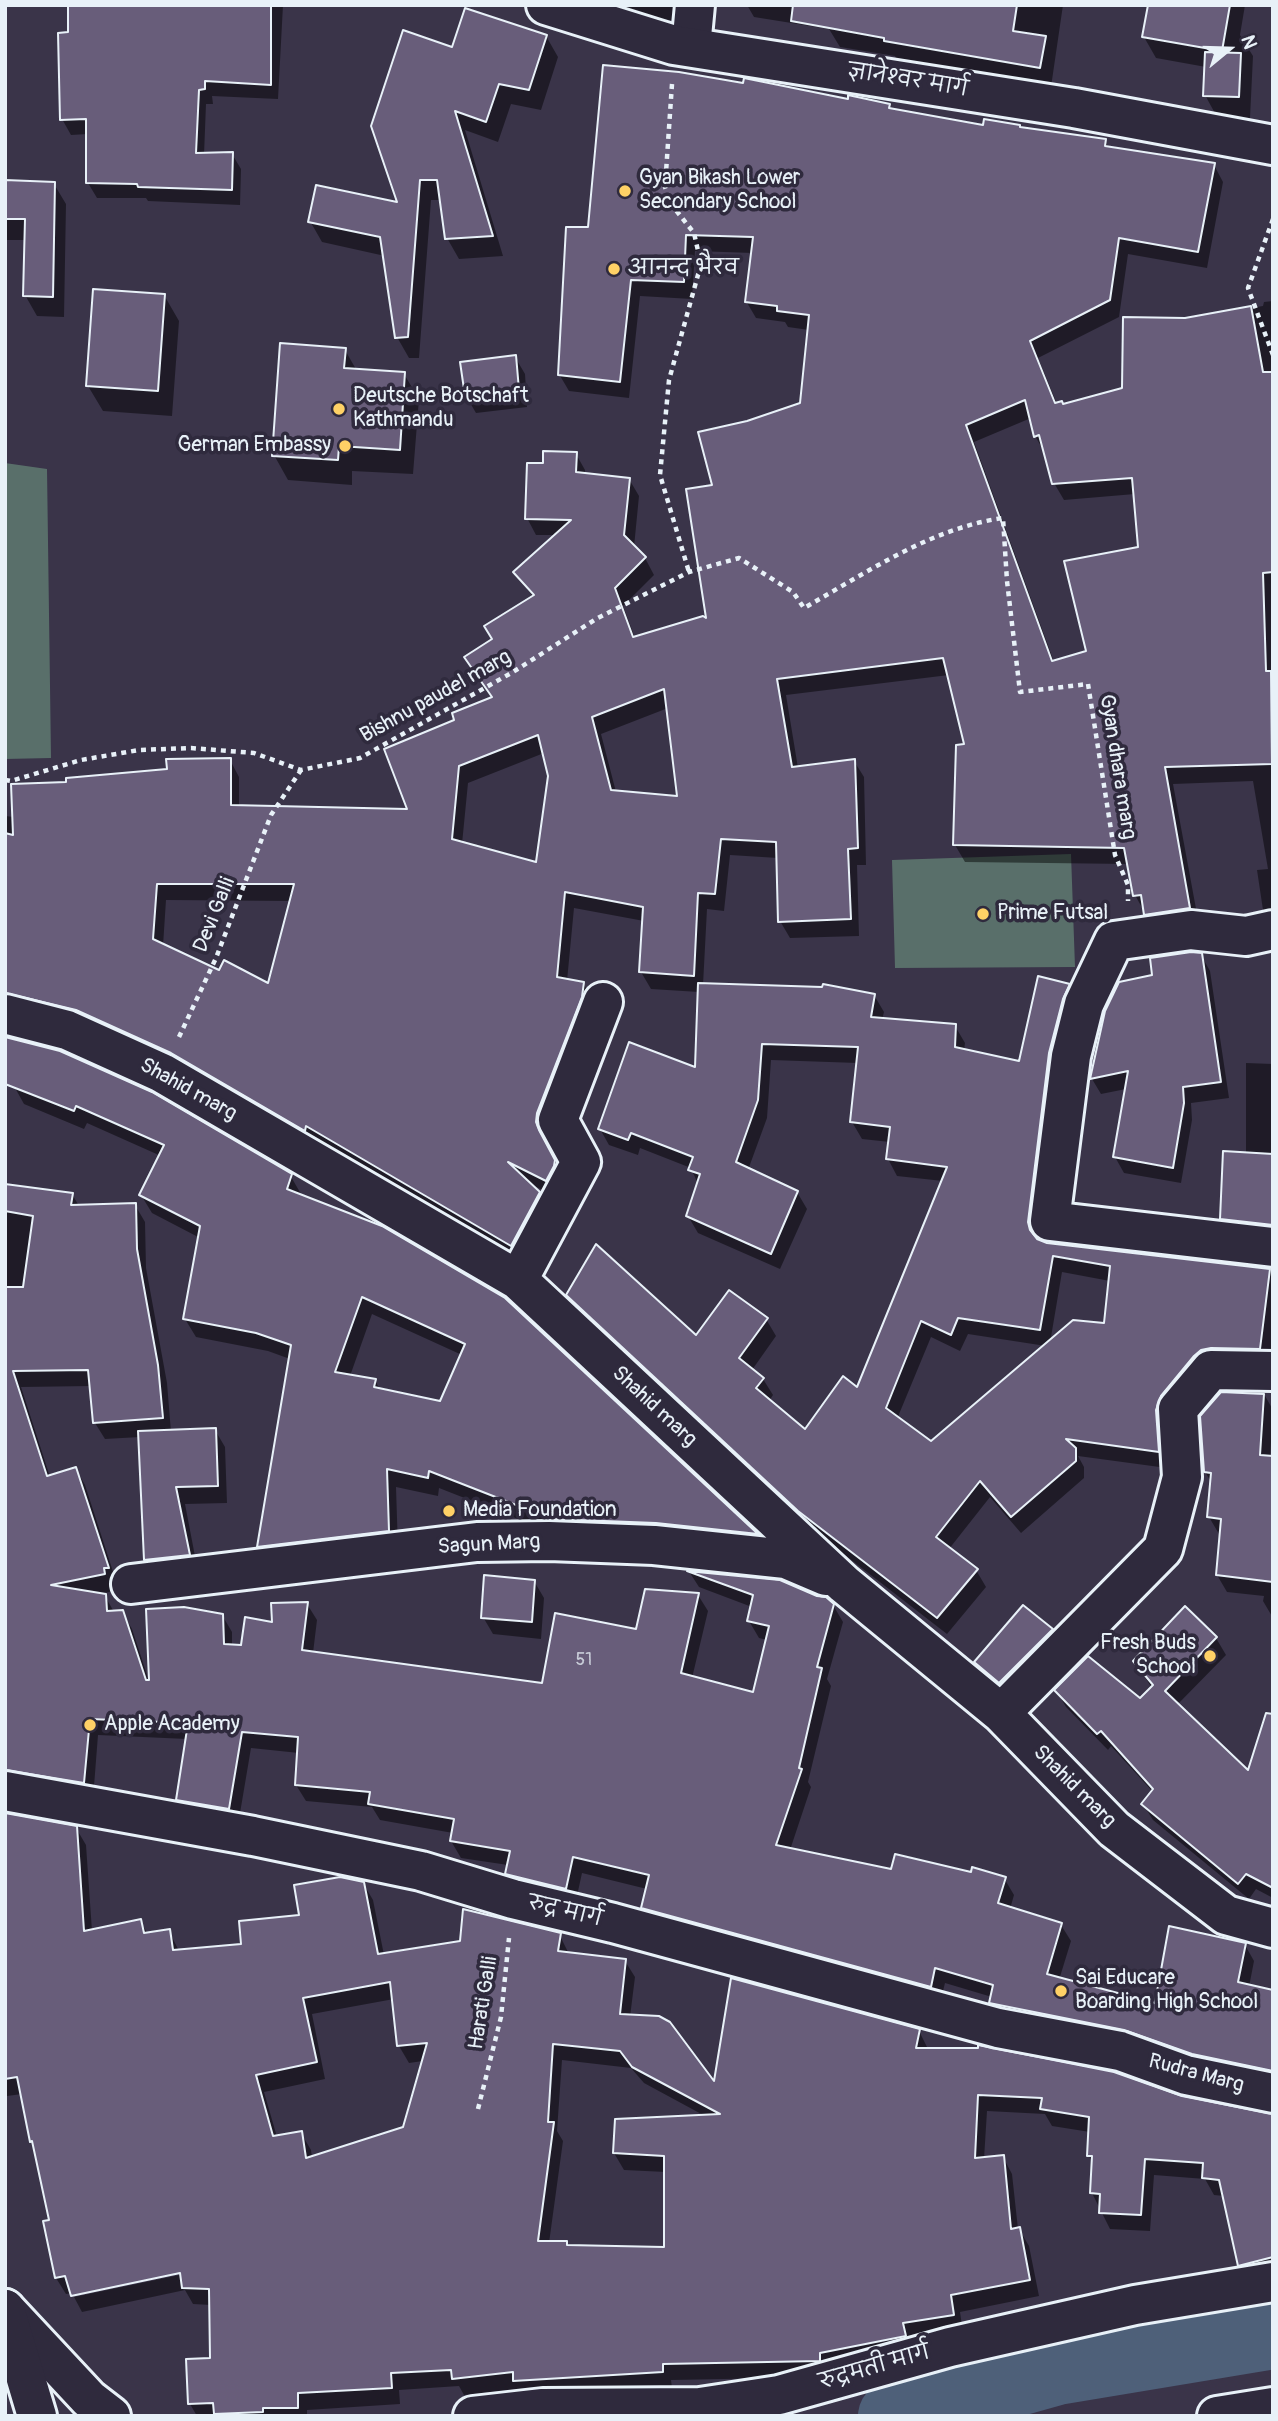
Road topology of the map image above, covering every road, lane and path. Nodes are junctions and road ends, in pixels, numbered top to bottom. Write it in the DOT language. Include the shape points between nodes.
graph roads {
  1 [pos="546,5"];
  2 [pos="695,5"];
  3 [pos="683,46"];
  4 [pos="1273,145"];
  5 [pos="1273,219"];
  6 [pos="1273,355"];
  7 [pos="739,558"];
  8 [pos="688,572"];
  9 [pos="301,770"];
  10 [pos="5,780"];
  11 [pos="1128,907"];
  12 [pos="1273,930"];
  13 [pos="603,1002"];
  14 [pos="5,1014"];
  15 [pos="162,1073"];
  16 [pos="1273,1247"];
  17 [pos="518,1280"];
  18 [pos="1273,1371"];
  19 [pos="131,1584"];
  20 [pos="844,1584"];
  21 [pos="1001,1713"];
  22 [pos="5,1791"];
  23 [pos="513,1899"];
  24 [pos="1273,1928"];
  25 [pos="1120,2051"];
  26 [pos="1273,2092"];
  27 [pos="478,2109"];
  28 [pos="1273,2282"];
  29 [pos="5,2309"];
  30 [pos="1273,2407"];
  31 [pos="37,2416"];
  32 [pos="111,2416"];
  33 [pos="473,2416"];
  34 [pos="1217,2416"];
  1 -- 3 [label="street, ज्ञानेश्वर मार्ग"];
  2 -- 3 [label="street"];
  3 -- 4 [label="street, ज्ञानेश्वर मार्ग" via="1074,108"];
  3 -- 8 [label="path" via="665,187 671,204 694,233 701,264 669,380 660,475"];
  5 -- 6 [label="path" via="1248,288"];
  7 -- 8 [label="path, Bishnu paudel marg"];
  7 -- 11 [label="path, Gyan dhara marg" via="793,592 804,608 898,554 976,522 1003,518 1020,692 1088,684 1115,855 1128,886"];
  8 -- 9 [label="path, Bishnu paudel marg" via="596,619 513,673 360,758"];
  9 -- 10 [label="path" via="254,753 191,748 139,750"];
  9 -- 15 [label="path, Devi Galli" via="271,816 216,958"];
  12 -- 16 [label="street" via="1246,936 1191,930 1114,941 1084,1004 1071,1056 1050,1221"];
  13 -- 17 [label="street" via="558,1120 581,1162"];
  14 -- 15 [label="street, Shahid marg" via="67,1030"];
  15 -- 17 [label="street, Shahid marg"];
  17 -- 20 [label="street, Shahid marg"];
  18 -- 21 [label="street" via="1211,1370 1178,1409 1182,1477 1163,1549"];
  19 -- 20 [label="street, Sagun Marg" via="477,1542 550,1541 654,1545 786,1559"];
  20 -- 21 [label="street, Shahid marg"];
  21 -- 24 [label="street, Shahid marg" via="1114,1829 1226,1915"];
  22 -- 23 [label="street, रुद्र मार्ग" via="421,1871"];
  23 -- 25 [label="street, रुद्र मार्ग" via="998,2028"];
  23 -- 27 [label="path, Harati Galli" via="501,2017"];
  25 -- 26 [label="street, Rudra Marg" via="1186,2075"];
  28 -- 33 [label="street, रुद्रमती मार्ग" via="1135,2305 950,2347 779,2395 700,2407 543,2408"];
  29 -- 31 [label="street"];
  29 -- 32 [label="street" via="89,2399"];
  30 -- 34 [label="street"];
}
